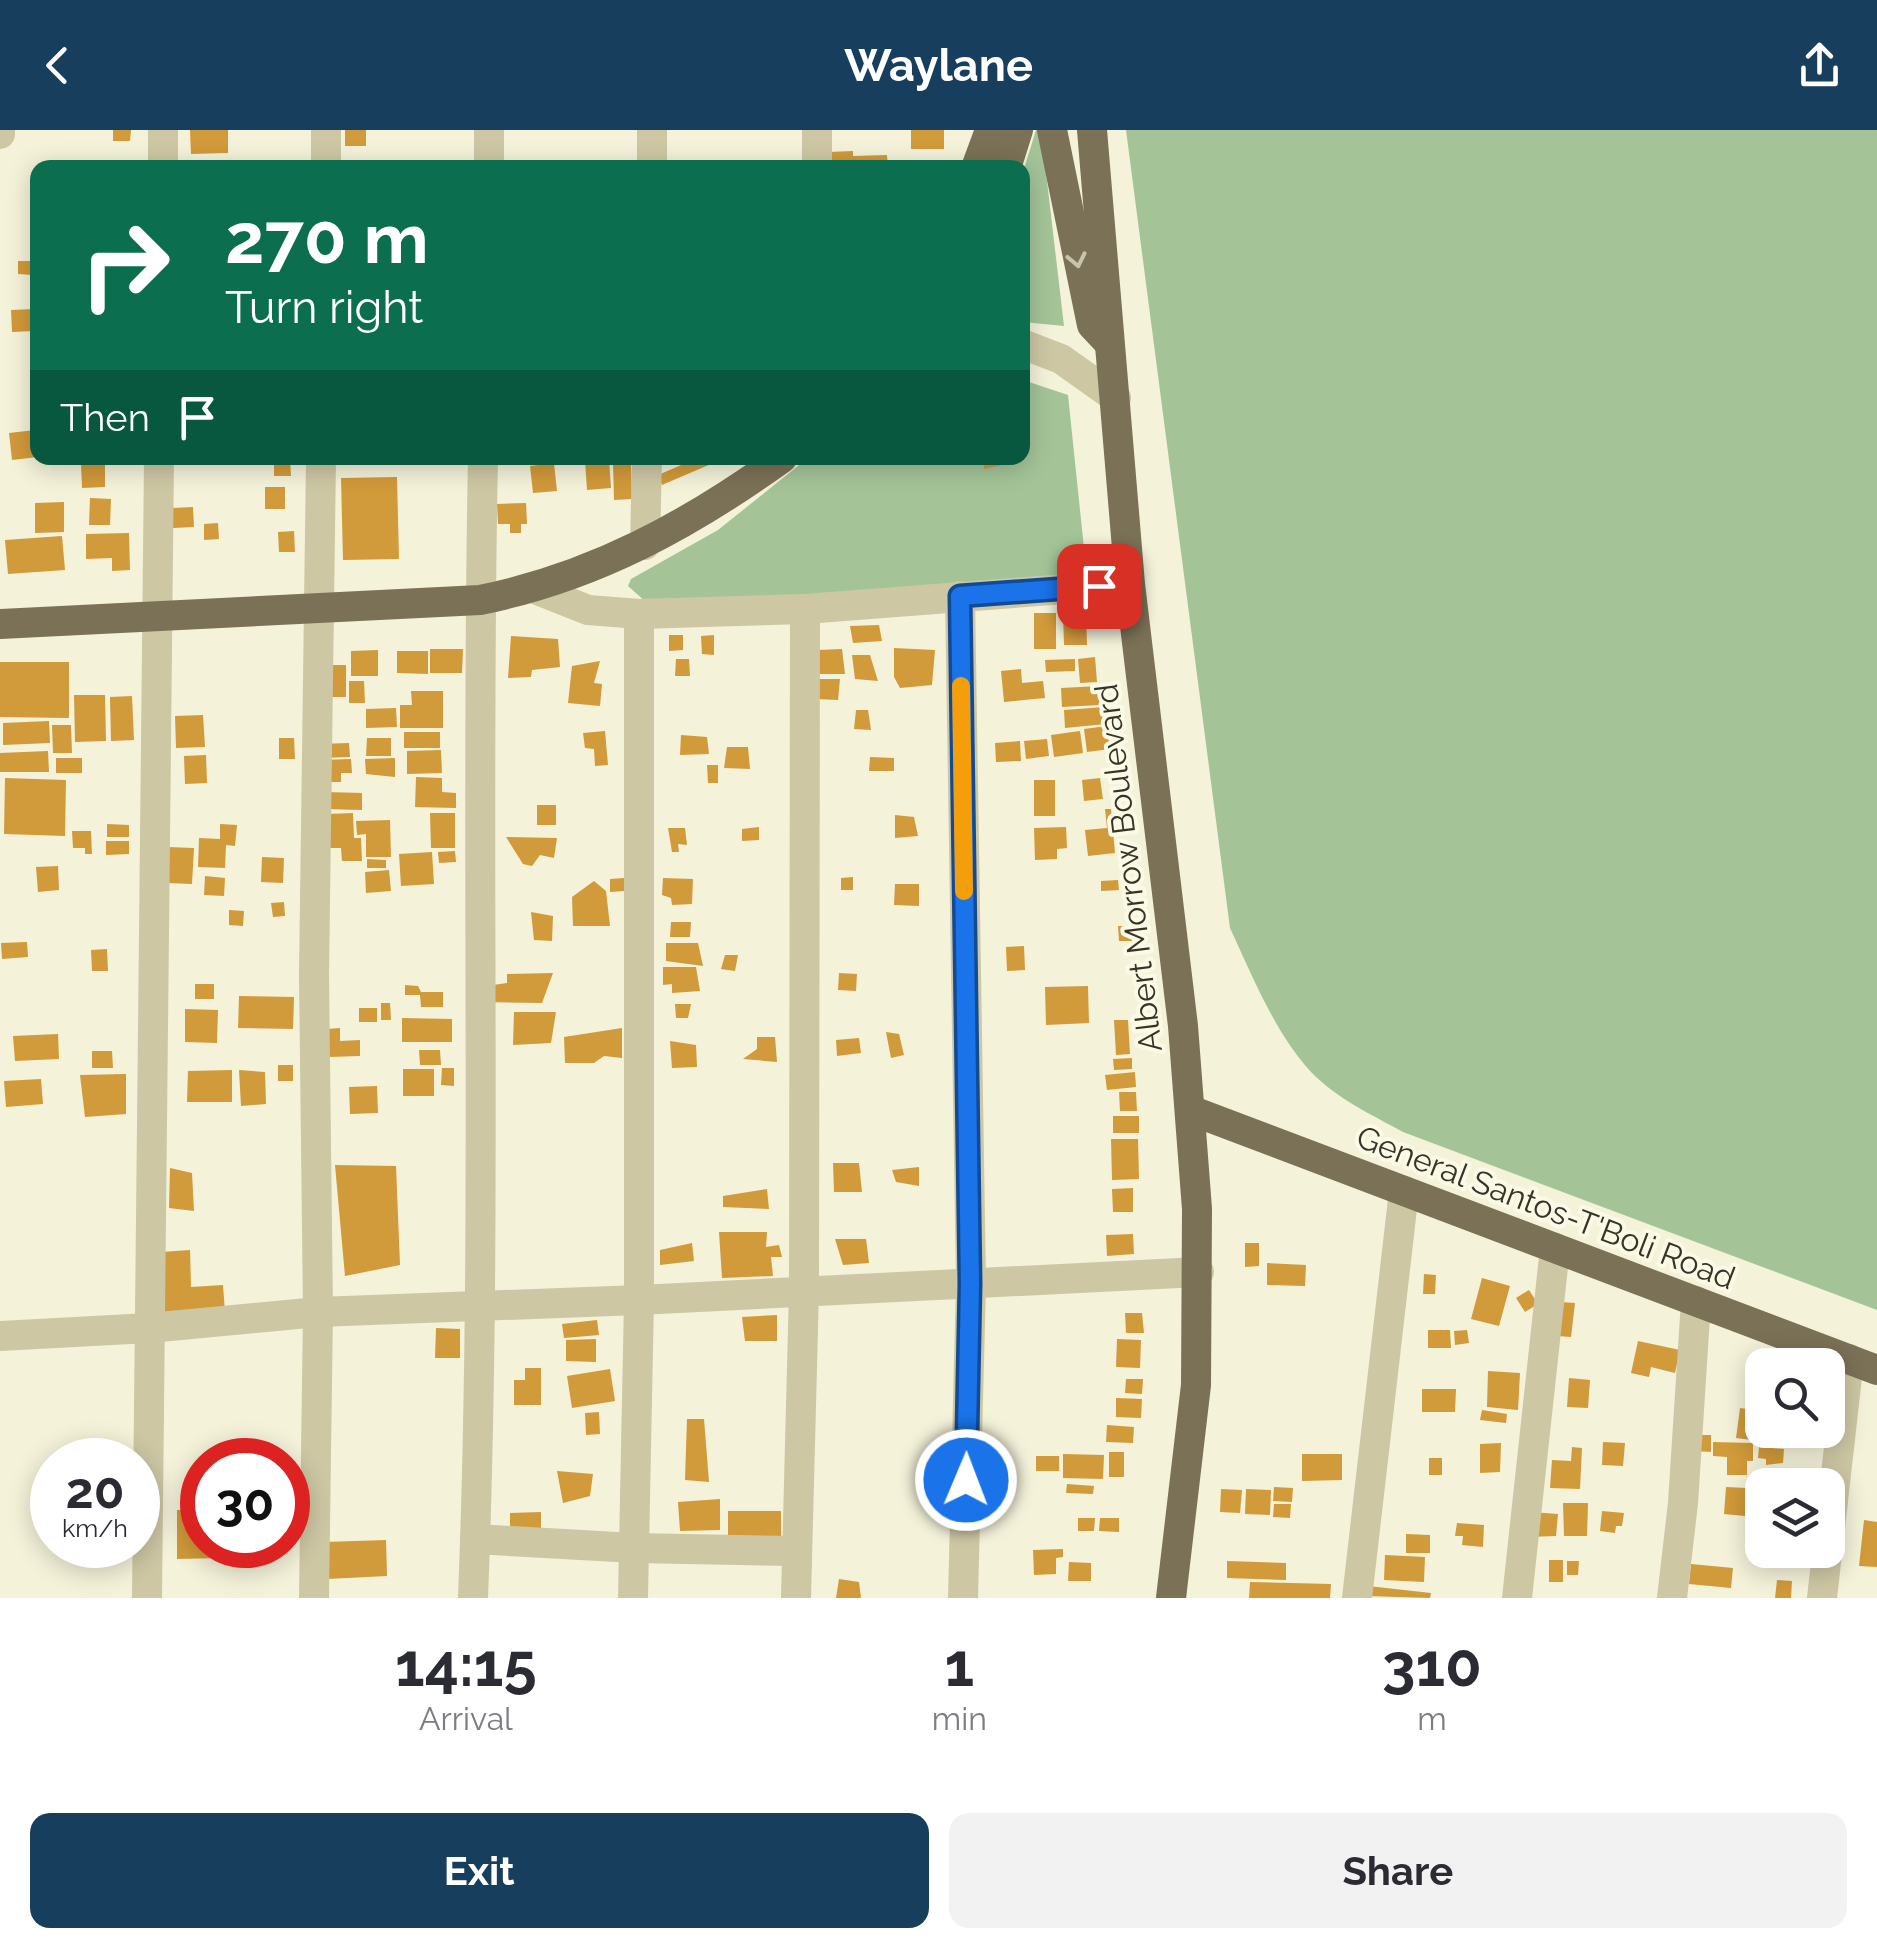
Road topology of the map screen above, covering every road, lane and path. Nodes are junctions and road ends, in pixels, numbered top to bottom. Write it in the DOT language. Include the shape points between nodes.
graph roads {
  1 [pos="164,130"];
  2 [pos="326,130"];
  3 [pos="490,130"];
  4 [pos="652,130"];
  5 [pos="817,130"];
  6 [pos="990,130"];
  7 [pos="1018,130"];
  8 [pos="1052,130"];
  9 [pos="1078,130"];
  10 [pos="1092,130"];
  11 [pos="163,160"];
  12 [pos="326,160"];
  13 [pos="489,160"];
  14 [pos="652,160"];
  15 [pos="817,160"];
  16 [pos="979,160"];
  17 [pos="1009,160"];
  18 [pos="1102,220"];
  19 [pos="1111,346"];
  20 [pos="1030,347"];
  21 [pos="1116,398"];
  22 [pos="159,465"];
  23 [pos="321,465"];
  24 [pos="483,465"];
  25 [pos="646,465"];
  26 [pos="772,465"];
  27 [pos="645,545"];
  28 [pos="1130,584"];
  29 [pos="534,589"];
  30 [pos="960,596"];
  31 [pos="480,600"];
  32 [pos="319,609"];
  33 [pos="805,609"];
  34 [pos="639,614"];
  35 [pos="157,618"];
  36 [pos="0,624"];
  37 [pos="1190,1110"];
  38 [pos="1404,1191"];
  39 [pos="1555,1248"];
  40 [pos="1199,1272"];
  41 [pos="970,1284"];
  42 [pos="804,1290"];
  43 [pos="639,1300"];
  44 [pos="1696,1302"];
  45 [pos="482,1304"];
  46 [pos="318,1312"];
  47 [pos="149,1328"];
  48 [pos="0,1336"];
  49 [pos="1863,1365"];
  50 [pos="475,1539"];
  51 [pos="634,1548"];
  52 [pos="795,1551"];
  53 [pos="147,1598"];
  54 [pos="314,1598"];
  55 [pos="473,1598"];
  56 [pos="633,1598"];
  57 [pos="796,1598"];
  58 [pos="963,1598"];
  59 [pos="1171,1598"];
  60 [pos="1357,1598"];
  61 [pos="1517,1598"];
  62 [pos="1672,1598"];
  63 [pos="1822,1598"];
  1 -- 11 [label="street"];
  2 -- 12 [label="street"];
  3 -- 13 [label="street"];
  4 -- 14 [label="street"];
  5 -- 15 [label="street"];
  6 -- 16 [label="main road"];
  7 -- 17 [label="main road"];
  8 -- 19 [label="main road, one-way" via="1092,325"];
  9 -- 18 [label="main road" via="1088,212"];
  10 -- 18 [label="main road, Albert Morrow Boulevard"];
  18 -- 19 [label="main road, Albert Morrow Boulevard"];
  19 -- 21 [label="main road, Albert Morrow Boulevard"];
  20 -- 21 [label="street" via="1061,358"];
  21 -- 28 [label="main road, Albert Morrow Boulevard"];
  22 -- 35 [label="street"];
  23 -- 32 [label="street"];
  24 -- 31 [label="street"];
  25 -- 27 [label="street"];
  26 -- 27 [label="main road"];
  27 -- 29 [label="main road"];
  28 -- 30 [label="street"];
  28 -- 37 [label="main road, Albert Morrow Boulevard"];
  29 -- 31 [label="main road"];
  29 -- 34 [label="street" via="588,610"];
  30 -- 33 [label="street"];
  30 -- 41 [label="street"];
  31 -- 32 [label="main road"];
  31 -- 45 [label="street"];
  32 -- 35 [label="main road"];
  32 -- 46 [label="street"];
  33 -- 34 [label="street"];
  33 -- 42 [label="street"];
  34 -- 43 [label="street"];
  35 -- 36 [label="main road"];
  35 -- 47 [label="street"];
  37 -- 38 [label="main road, General Santos-T'Boli Road"];
  37 -- 40 [label="main road, Albert Morrow Boulevard"];
  38 -- 39 [label="main road, General Santos-T'Boli Road"];
  38 -- 60 [label="street"];
  39 -- 44 [label="main road, General Santos-T'Boli Road"];
  39 -- 61 [label="street"];
  40 -- 41 [label="street"];
  40 -- 59 [label="main road, Albert Morrow Boulevard" via="1196,1385"];
  41 -- 42 [label="street"];
  41 -- 58 [label="street"];
  42 -- 43 [label="street"];
  42 -- 52 [label="street"];
  43 -- 45 [label="street"];
  43 -- 51 [label="street"];
  44 -- 49 [label="main road, General Santos-T'Boli Road"];
  44 -- 62 [label="street"];
  45 -- 46 [label="street"];
  45 -- 50 [label="street"];
  46 -- 47 [label="street"];
  46 -- 54 [label="street"];
  47 -- 48 [label="street"];
  47 -- 53 [label="street"];
  49 -- 63 [label="street"];
  50 -- 51 [label="street"];
  50 -- 55 [label="street"];
  51 -- 52 [label="street"];
  51 -- 56 [label="street"];
  52 -- 57 [label="street"];
}
